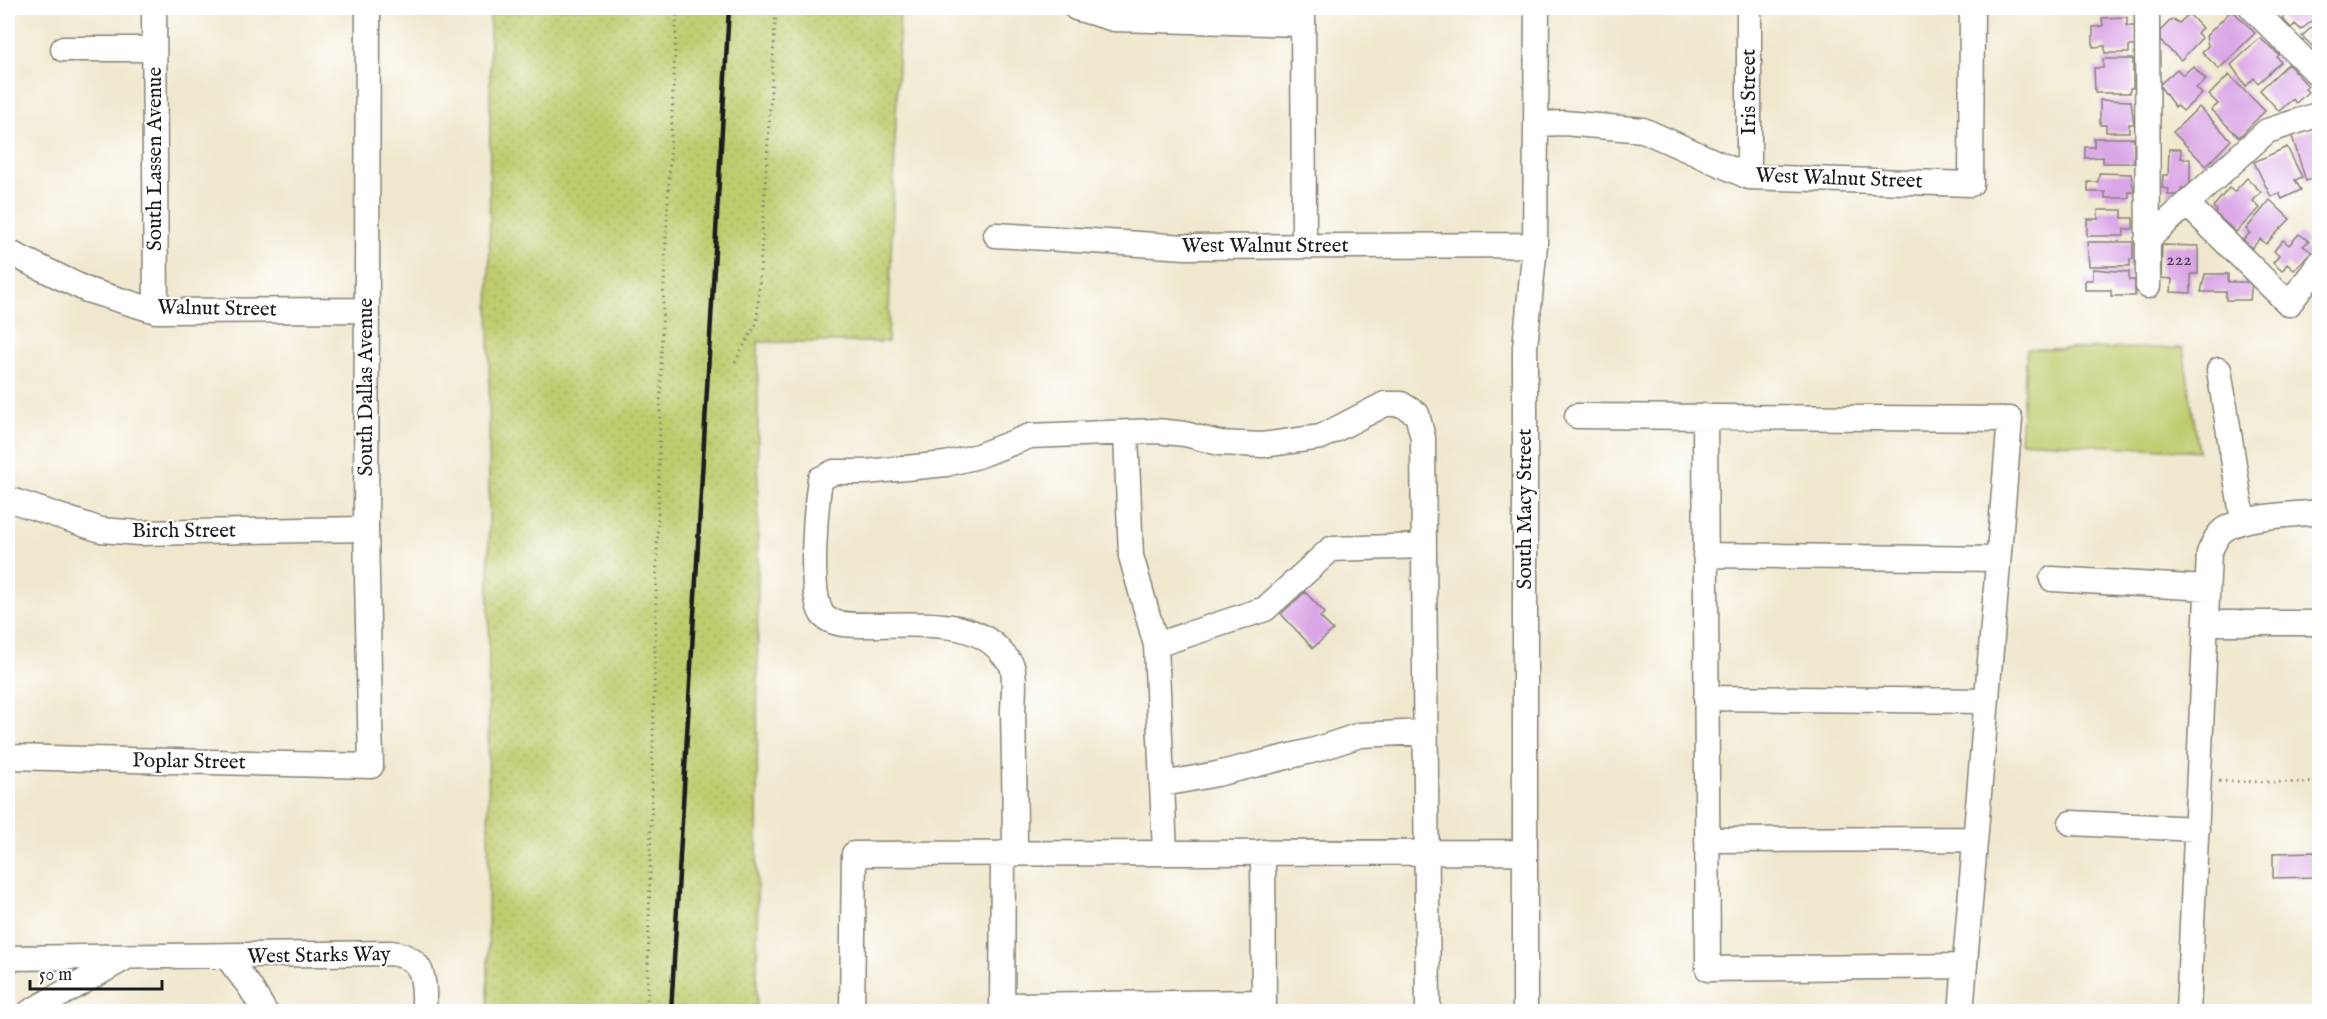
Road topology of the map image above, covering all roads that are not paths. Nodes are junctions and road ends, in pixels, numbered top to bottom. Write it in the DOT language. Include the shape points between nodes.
graph roads {
  1 [pos="154,8"];
  2 [pos="368,8"];
  3 [pos="1076,8"];
  4 [pos="1537,8"];
  5 [pos="1749,8"];
  6 [pos="1972,8"];
  7 [pos="2147,8"];
  8 [pos="2252,8"];
  9 [pos="1303,16"];
  10 [pos="63,50"];
  11 [pos="154,50"];
  12 [pos="2319,76"];
  13 [pos="2319,114"];
  14 [pos="1537,124"];
  15 [pos="1749,177"];
  16 [pos="2188,206"];
  17 [pos="996,235"];
  18 [pos="2147,240"];
  19 [pos="1535,245"];
  20 [pos="1304,246"];
  21 [pos="8,252"];
  22 [pos="2319,263"];
  23 [pos="2148,286"];
  24 [pos="366,310"];
  25 [pos="156,311"];
  26 [pos="2219,370"];
  27 [pos="1577,416"];
  28 [pos="1705,417"];
  29 [pos="1126,434"];
  30 [pos="8,499"];
  31 [pos="2319,512"];
  32 [pos="2243,521"];
  33 [pos="366,529"];
  34 [pos="1424,546"];
  35 [pos="1706,555"];
  36 [pos="1998,559"];
  37 [pos="2052,579"];
  38 [pos="2206,588"];
  39 [pos="2206,622"];
  40 [pos="2319,622"];
  41 [pos="1156,645"];
  42 [pos="1706,698"];
  43 [pos="1986,701"];
  44 [pos="1425,732"];
  45 [pos="8,757"];
  46 [pos="371,766"];
  47 [pos="1163,784"];
  48 [pos="2071,823"];
  49 [pos="2197,829"];
  50 [pos="1975,839"];
  51 [pos="1707,840"];
  52 [pos="1263,852"];
  53 [pos="1524,852"];
  54 [pos="1009,853"];
  55 [pos="1165,853"];
  56 [pos="1427,853"];
  57 [pos="128,957"];
  58 [pos="227,957"];
  59 [pos="8,958"];
  60 [pos="1965,966"];
  61 [pos="1264,1007"];
  62 [pos="1002,1008"];
  63 [pos="30,1011"];
  64 [pos="265,1011"];
  65 [pos="424,1011"];
  66 [pos="852,1011"];
  67 [pos="1428,1011"];
  68 [pos="1525,1011"];
  69 [pos="1961,1011"];
  70 [pos="2188,1011"];
  1 -- 11 [label="street, South Lassen Avenue"];
  2 -- 24 [label="street, South Dallas Avenue"];
  3 -- 9 [label="street" via="1114,19"];
  4 -- 14 [label="street, South Macy Street"];
  5 -- 15 [label="street, Iris Street"];
  6 -- 15 [label="street, West Walnut Street" via="1971,184"];
  7 -- 18 [label="street"];
  8 -- 12 [label="street"];
  9 -- 20 [label="street"];
  10 -- 11 [label="street"];
  11 -- 25 [label="street, South Lassen Avenue"];
  13 -- 16 [label="street" via="2267,131"];
  14 -- 15 [label="street, West Walnut Street" via="1643,130"];
  14 -- 19 [label="street, South Macy Street"];
  16 -- 18 [label="street"];
  16 -- 22 [label="street" via="2289,303"];
  17 -- 20 [label="street, West Walnut Street" via="1186,247"];
  18 -- 23 [label="street"];
  19 -- 20 [label="street, West Walnut Street"];
  19 -- 53 [label="street, South Macy Street" via="1526,347"];
  21 -- 25 [label="street, Walnut Street" via="87,290"];
  24 -- 25 [label="street, Walnut Street"];
  24 -- 33 [label="street, South Dallas Avenue"];
  26 -- 32 [label="street"];
  27 -- 28 [label="street"];
  28 -- 35 [label="street"];
  28 -- 36 [label="street" via="2010,418"];
  29 -- 34 [label="street" via="1156,431 1219,443 1262,445 1322,437 1384,404 1401,404 1417,414 1424,438"];
  29 -- 41 [label="street" via="1131,555"];
  29 -- 54 [label="street" via="1030,436 946,465 834,472 820,479 816,507 816,598 823,616 849,624 949,625 976,631 993,641 1012,666"];
  30 -- 33 [label="street, Birch Street" via="101,530"];
  31 -- 32 [label="street"];
  32 -- 38 [label="street" via="2214,540"];
  33 -- 46 [label="street, South Dallas Avenue"];
  34 -- 41 [label="street" via="1331,549 1265,609"];
  34 -- 44 [label="street"];
  35 -- 36 [label="street"];
  35 -- 42 [label="street"];
  36 -- 43 [label="street"];
  37 -- 38 [label="street"];
  38 -- 39 [label="street"];
  39 -- 40 [label="street"];
  39 -- 49 [label="street"];
  41 -- 47 [label="street"];
  42 -- 43 [label="street"];
  42 -- 51 [label="street"];
  43 -- 50 [label="street"];
  44 -- 47 [label="street" via="1360,735 1315,750"];
  44 -- 56 [label="street"];
  45 -- 46 [label="street, Poplar Street"];
  47 -- 55 [label="street"];
  48 -- 49 [label="street"];
  49 -- 70 [label="street"];
  50 -- 51 [label="street"];
  50 -- 60 [label="street"];
  51 -- 60 [label="street" via="1708,969"];
  52 -- 55 [label="street"];
  52 -- 56 [label="street"];
  52 -- 61 [label="street"];
  53 -- 56 [label="street"];
  53 -- 68 [label="street, South Macy Street"];
  54 -- 55 [label="street"];
  54 -- 62 [label="street"];
  54 -- 66 [label="street" via="854,854"];
  56 -- 67 [label="street"];
  57 -- 58 [label="street, West Starks Way"];
  57 -- 59 [label="street, West Starks Way"];
  57 -- 63 [label="street"];
  58 -- 64 [label="street"];
  58 -- 65 [label="street, West Starks Way" via="391,953 413,960 424,982"];
  60 -- 69 [label="street"];
  61 -- 62 [label="street"];
}
